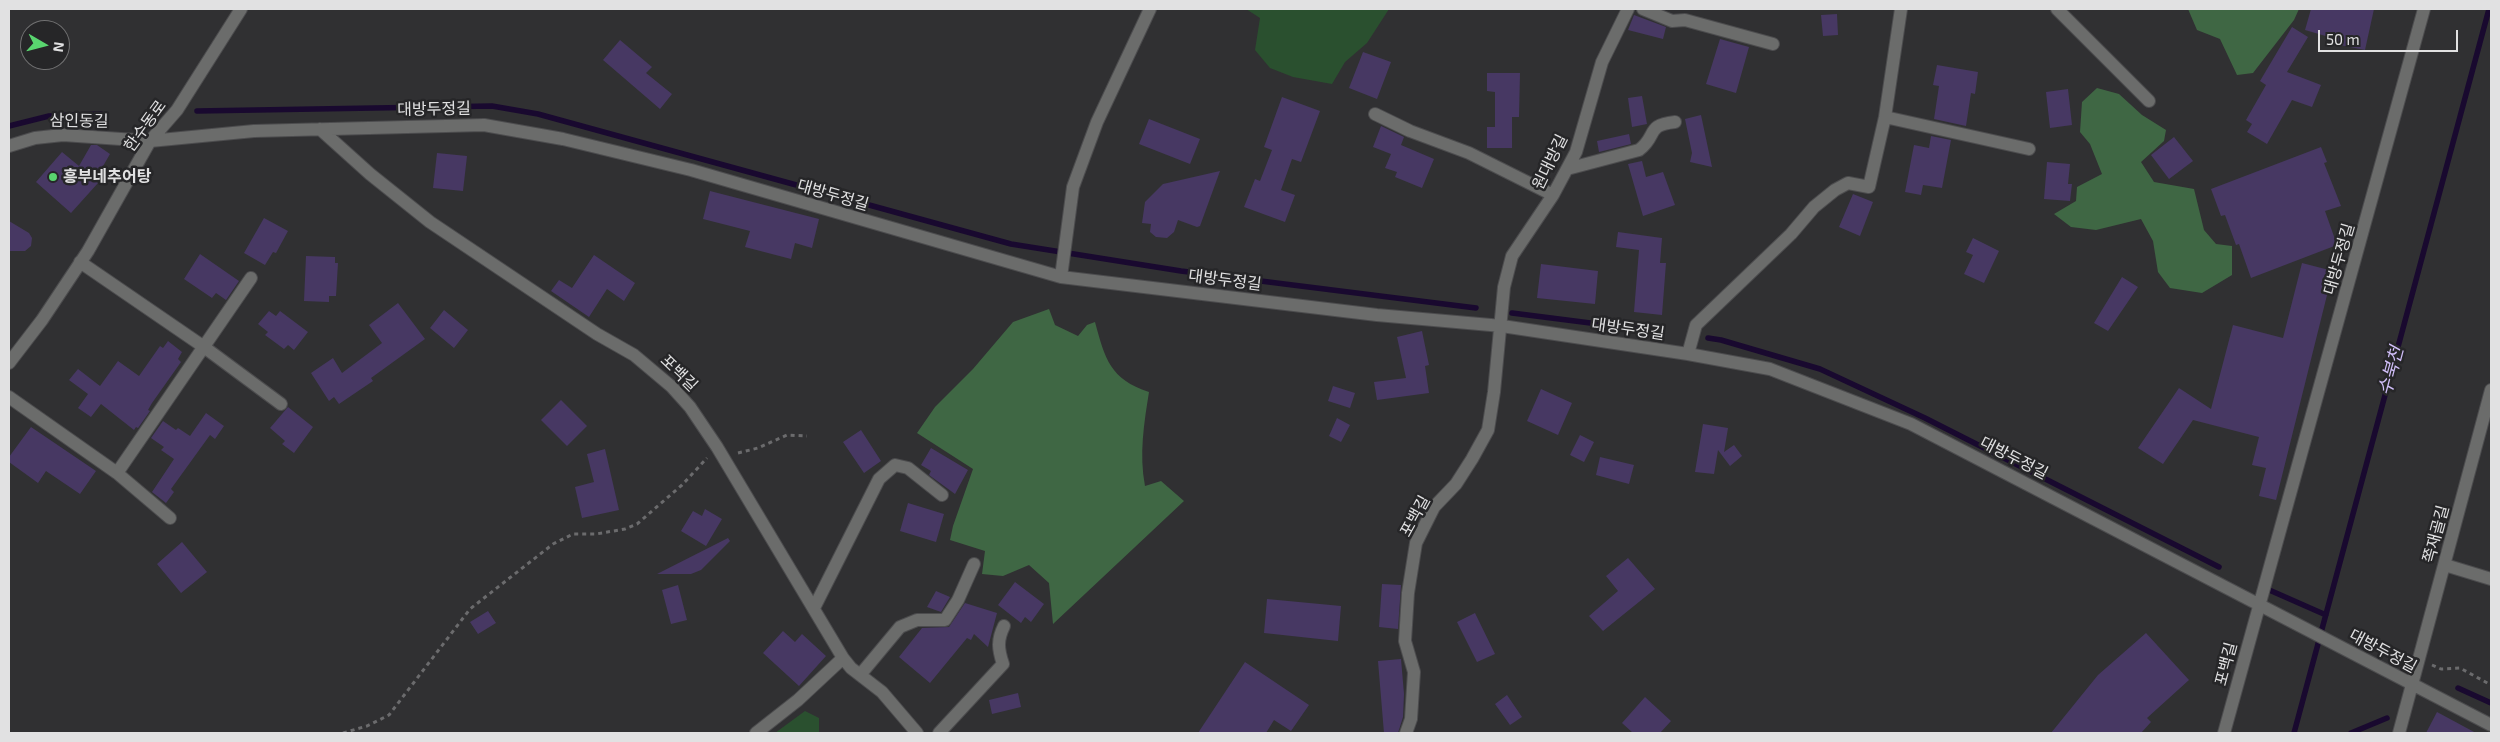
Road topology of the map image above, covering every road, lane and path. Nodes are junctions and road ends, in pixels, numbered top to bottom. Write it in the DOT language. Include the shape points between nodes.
graph roads {
  1 [pos="241,9"];
  2 [pos="1150,9"];
  3 [pos="1628,9"];
  4 [pos="1643,9"];
  5 [pos="1901,9"];
  6 [pos="2057,9"];
  7 [pos="2424,9"];
  8 [pos="1773,44"];
  9 [pos="2149,101"];
  10 [pos="1375,114"];
  11 [pos="1885,117"];
  12 [pos="1675,122"];
  13 [pos="320,129"];
  14 [pos="150,141"];
  15 [pos="9,146"];
  16 [pos="2028,149"];
  17 [pos="1567,168"];
  18 [pos="1553,194"];
  19 [pos="80,262"];
  20 [pos="1061,277"];
  21 [pos="251,278"];
  22 [pos="1502,326"];
  23 [pos="204,347"];
  24 [pos="1688,354"];
  25 [pos="9,363"];
  26 [pos="2491,390"];
  27 [pos="9,397"];
  28 [pos="281,404"];
  29 [pos="807,436"];
  30 [pos="720,451"];
  31 [pos="117,473"];
  32 [pos="942,495"];
  33 [pos="170,518"];
  34 [pos="974,564"];
  35 [pos="2445,565"];
  36 [pos="2491,579"];
  37 [pos="2260,603"];
  38 [pos="814,608"];
  39 [pos="1004,626"];
  40 [pos="843,658"];
  41 [pos="2419,658"];
  42 [pos="860,675"];
  43 [pos="2412,685"];
  44 [pos="2491,685"];
  45 [pos="2491,725"];
  46 [pos="343,733"];
  47 [pos="756,733"];
  48 [pos="917,733"];
  49 [pos="940,733"];
  50 [pos="1406,733"];
  51 [pos="2224,733"];
  52 [pos="2399,733"];
  1 -- 14 [label="street, 한수동로" via="177,110"];
  2 -- 20 [label="street" via="1097,122 1076,178"];
  3 -- 17 [label="street, 원대방길" via="1602,62 1576,152"];
  4 -- 8 [label="street" via="1672,21 1685,20"];
  5 -- 11 [label="street"];
  6 -- 9 [label="street"];
  7 -- 37 [label="street, 대방두정길"];
  10 -- 18 [label="street" via="1469,153"];
  11 -- 16 [label="street"];
  11 -- 24 [label="street" via="1869,187 1848,183 1814,207 1791,234 1696,325"];
  12 -- 17 [label="street" via="1660,123 1640,150"];
  13 -- 14 [label="street, 대방두정길" via="254,131"];
  13 -- 20 [label="street, 대방두정길" via="484,124 520,130 691,170"];
  13 -- 30 [label="street, 포백길" via="430,222 486,262 656,371 690,407"];
  14 -- 15 [label="street, 삼인동길" via="63,135 35,138"];
  14 -- 19 [label="street, 한수동로"];
  17 -- 18 [label="street, 원대방길"];
  18 -- 22 [label="street, 원대방길" via="1512,256 1504,287"];
  19 -- 23 [label="street"];
  19 -- 25 [label="street, 한수동로"];
  20 -- 22 [label="street, 대방두정길" via="1377,315"];
  21 -- 23 [label="street"];
  22 -- 24 [label="street, 대방두정길"];
  22 -- 50 [label="street, 포백길" via="1488,430 1456,484 1434,507 1416,543 1405,641 1414,672 1411,720"];
  23 -- 28 [label="street"];
  23 -- 31 [label="street"];
  24 -- 37 [label="street, 대방두정길" via="1770,369 1911,424"];
  26 -- 35 [label="street, 쪽재골길"];
  27 -- 31 [label="street"];
  29 -- 30 [label="path" via="787,436 758,448"];
  30 -- 38 [label="street, 포백길"];
  30 -- 46 [label="path" via="637,524 596,534 573,534 553,544 470,609 389,715"];
  31 -- 33 [label="street"];
  32 -- 38 [label="street" via="908,468 895,464 879,479"];
  34 -- 42 [label="street" via="945,620 917,620 900,626"];
  35 -- 36 [label="street"];
  35 -- 41 [label="street, 쪽재골길"];
  37 -- 43 [label="street, 대방두정길"];
  37 -- 51 [label="street, 포백길"];
  38 -- 40 [label="street, 포백길"];
  39 -- 49 [label="street" via="998,649 1003,664"];
  40 -- 42 [label="street, 포백길"];
  40 -- 47 [label="street"];
  41 -- 43 [label="street, 쪽재골길"];
  41 -- 44 [label="path" via="2441,669 2460,668"];
  42 -- 48 [label="street, 포백길" via="882,692"];
  43 -- 45 [label="street, 대방두정길"];
  43 -- 52 [label="street, 쪽재골길"];
}
